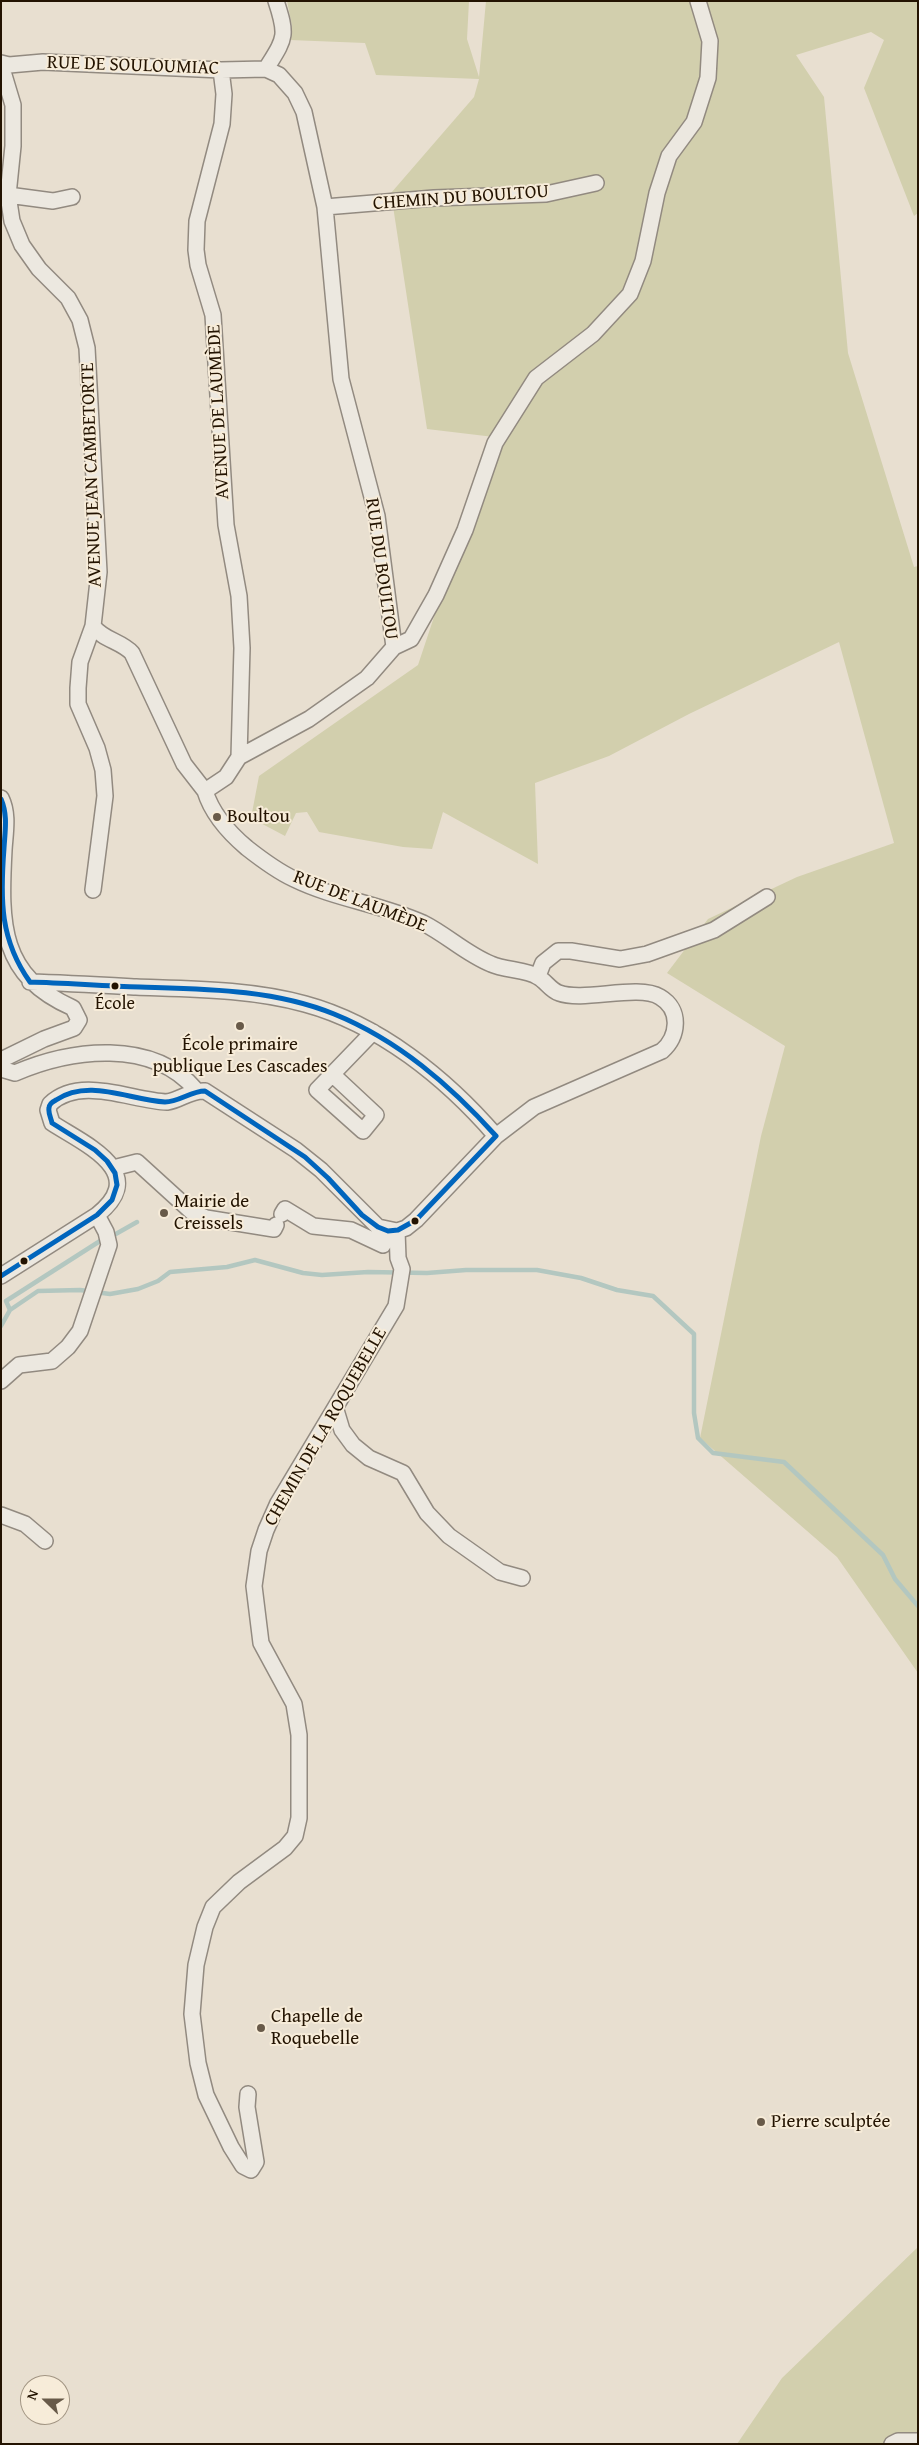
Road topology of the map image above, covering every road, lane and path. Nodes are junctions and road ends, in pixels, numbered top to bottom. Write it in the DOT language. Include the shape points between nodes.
graph roads {
  1 [pos="276,1"];
  2 [pos="698,1"];
  3 [pos="1,64"];
  4 [pos="266,69"];
  5 [pos="221,70"];
  6 [pos="596,183"];
  7 [pos="8,195"];
  8 [pos="72,197"];
  9 [pos="325,207"];
  10 [pos="92,626"];
  11 [pos="394,647"];
  12 [pos="240,758"];
  13 [pos="205,791"];
  14 [pos="3,801"];
  15 [pos="93,890"];
  16 [pos="767,897"];
  17 [pos="538,976"];
  18 [pos="30,982"];
  19 [pos="373,1032"];
  20 [pos="1,1060"];
  21 [pos="1,1069"];
  22 [pos="332,1074"];
  23 [pos="196,1090"];
  24 [pos="494,1133"];
  25 [pos="113,1168"];
  26 [pos="97,1215"];
  27 [pos="393,1231"];
  28 [pos="1,1276"];
  29 [pos="1,1381"];
  30 [pos="336,1410"];
  31 [pos="1,1515"];
  32 [pos="45,1541"];
  33 [pos="522,1578"];
  34 [pos="248,2094"];
  35 [pos="918,2441"];
  36 [pos="892,2444"];
  1 -- 4 [label="street" via="283,22 284,40"];
  2 -- 11 [label="street" via="710,41 708,78 694,122 669,156 657,193 643,260 630,294 593,334 536,378 495,443 465,530 436,595 411,639"];
  3 -- 5 [label="street, RUE DE SOULOUMIAC" via="43,62"];
  3 -- 7 [label="street, AVENUE JEAN CAMBETORTE" via="13,105"];
  4 -- 5 [label="street, RUE DE SOULOUMIAC"];
  4 -- 9 [label="street, RUE DU BOULTOU" via="279,75 295,93 304,112"];
  5 -- 12 [label="street, AVENUE DE LAUMÈDE" via="224,94 222,124 197,221 196,250 213,315 226,525 239,596 242,648"];
  6 -- 9 [label="street, CHEMIN DU BOULTOU" via="546,194 434,198"];
  7 -- 8 [label="street" via="53,201"];
  7 -- 10 [label="street, AVENUE JEAN CAMBETORTE" via="12,221 22,245 39,269 68,298 80,320 87,348 99,572"];
  9 -- 11 [label="street, RUE DU BOULTOU" via="341,379 377,516"];
  10 -- 13 [label="street" via="99,634 127,647 132,653 184,764"];
  10 -- 15 [label="street, AVENUE JEAN CAMBETORTE" via="80,662 78,704 103,770 105,796"];
  11 -- 12 [label="street, RUE DU BOULTOU" via="368,678 309,719"];
  12 -- 13 [label="street, RUE DU BOULTOU" via="226,777"];
  13 -- 17 [label="street, RUE DE LAUMÈDE" via="216,818 237,840 293,879 402,914 491,964"];
  14 -- 18 [label="street" via="6,823 2,937 15,965"];
  16 -- 17 [label="street" via="714,930 647,954 620,960 558,951 543,963"];
  17 -- 24 [label="street, RUE DE LAUMÈDE" via="552,990 564,994 638,993 659,996 672,1010 676,1025 674,1036 662,1051 534,1107"];
  18 -- 19 [label="street" via="185,988 273,997 306,1004"];
  18 -- 20 [label="street" via="52,1000 73,1008 80,1020 74,1028"];
  19 -- 22 [label="street"];
  19 -- 24 [label="street" via="413,1057"];
  21 -- 23 [label="street" via="15,1073 38,1063 88,1052 123,1053 158,1062 188,1080"];
  23 -- 25 [label="street" via="167,1102 90,1091 69,1093 50,1104 48,1110 52,1123 92,1147"];
  23 -- 27 [label="street" via="213,1095 296,1150 367,1218 378,1227"];
  24 -- 27 [label="street, RUE DE LAUMÈDE" via="422,1214 406,1228"];
  25 -- 26 [label="street" via="116,1178 114,1197"];
  25 -- 27 [label="street, RUE DE LAUMÈDE" via="137,1162 192,1212 206,1218 274,1229 285,1209 314,1226 351,1230 383,1245"];
  26 -- 28 [label="street"];
  26 -- 29 [label="street" via="109,1245 80,1331 52,1361 19,1365"];
  27 -- 30 [label="street, CHEMIN DE LA ROQUEBELLE" via="401,1274 396,1306 345,1388"];
  30 -- 33 [label="street" via="342,1430 352,1445 369,1458 403,1474 428,1513 449,1536 500,1572"];
  30 -- 34 [label="street, CHEMIN DE LA ROQUEBELLE" via="278,1503 259,1551 254,1586 261,1643 294,1704 299,1735 299,1818 295,1836 213,1906 196,1965 192,2014 206,2095 235,2153 243,2166 252,2170 256,2162 247,2107"];
  31 -- 32 [label="street" via="25,1524"];
  35 -- 36 [label="street"];
}
